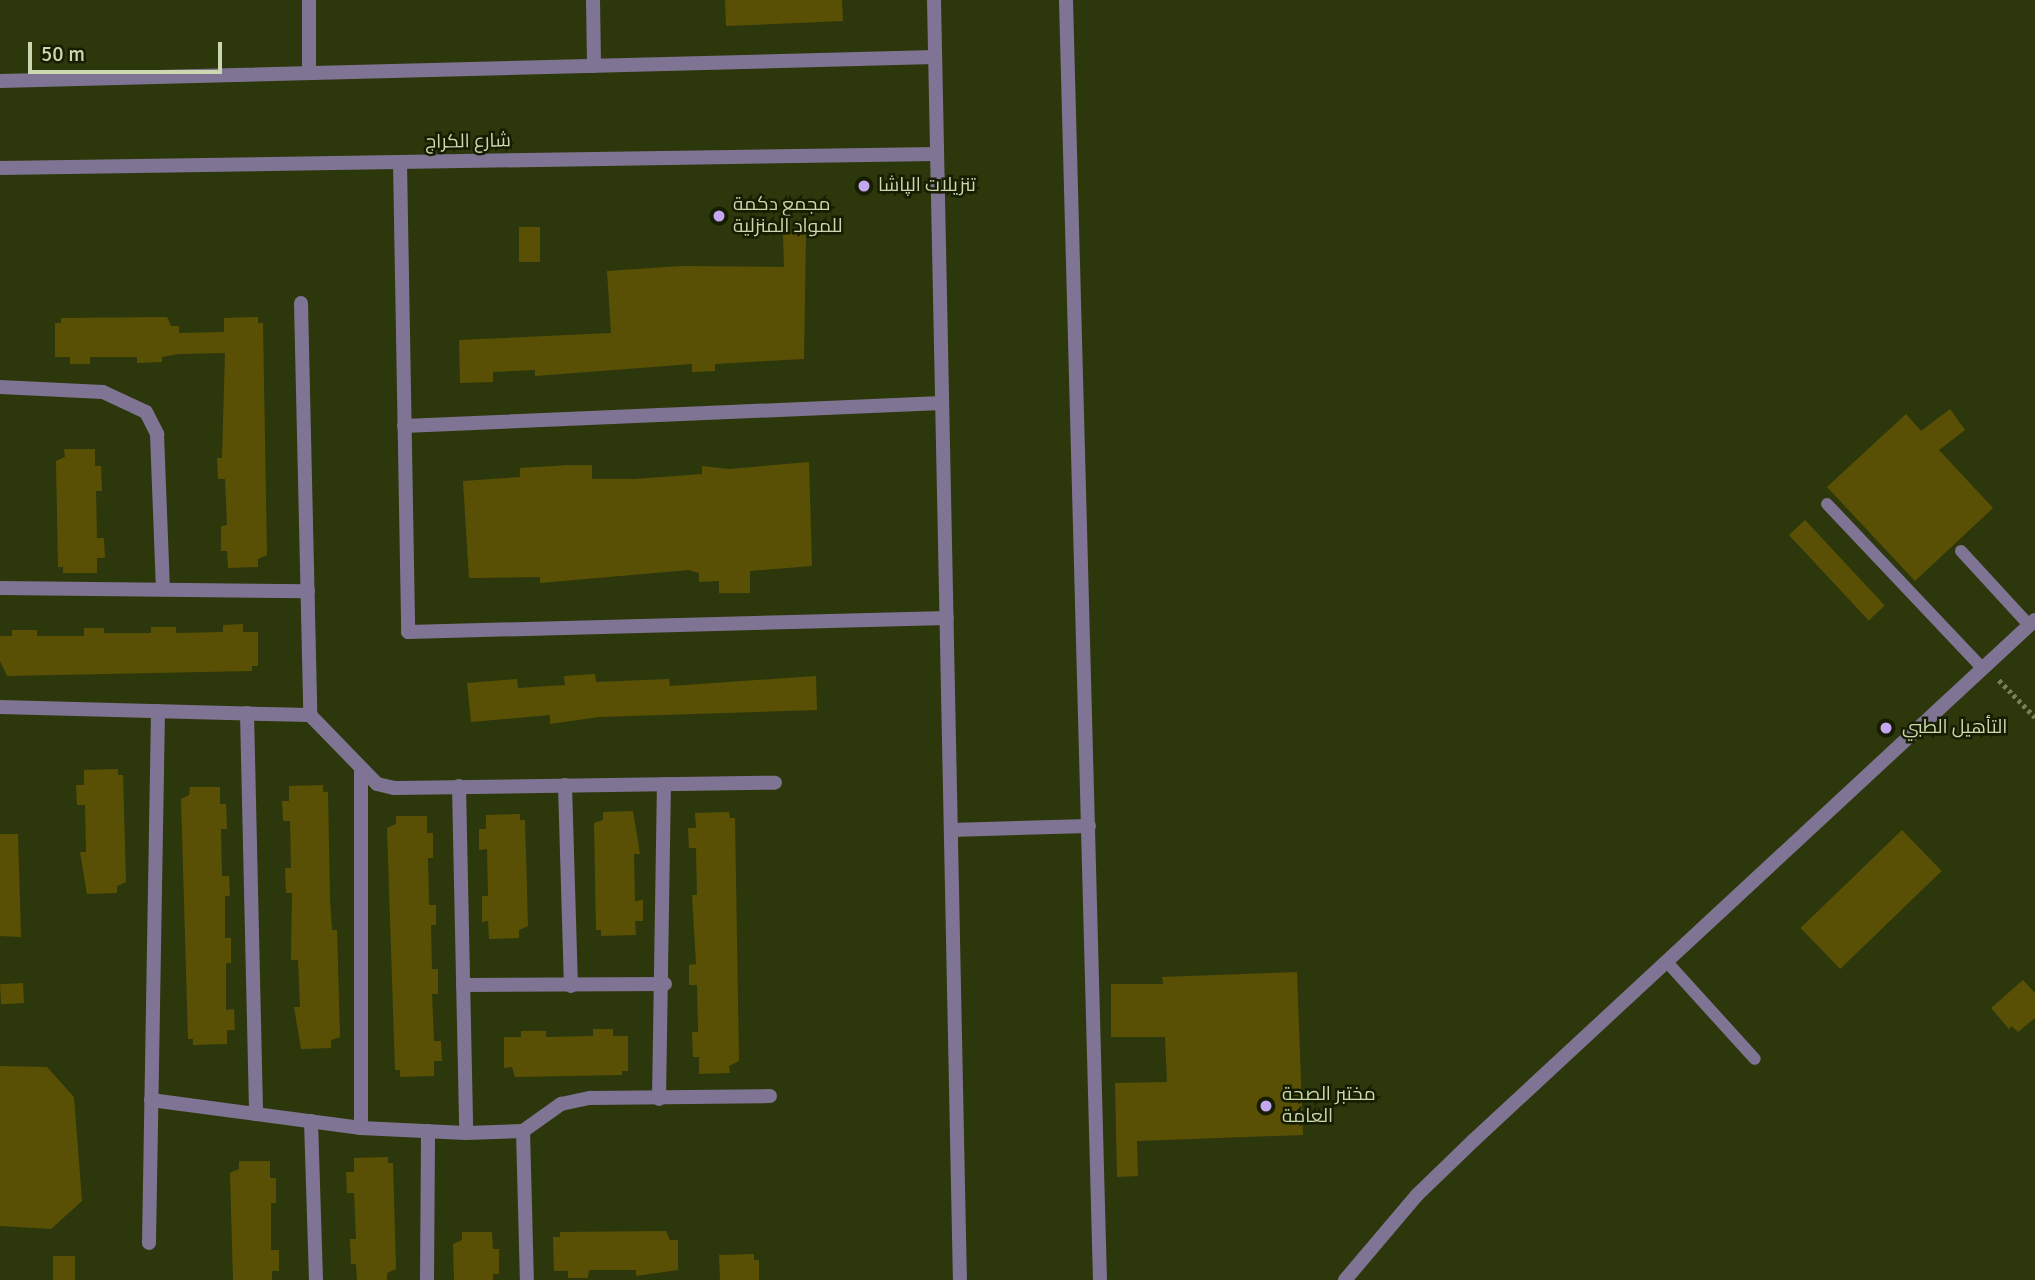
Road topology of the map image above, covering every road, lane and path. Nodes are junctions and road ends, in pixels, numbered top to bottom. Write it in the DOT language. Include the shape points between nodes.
graph roads {
  1 [pos="309,0"];
  2 [pos="593,0"];
  3 [pos="934,0"];
  4 [pos="1066,0"];
  5 [pos="935,57"];
  6 [pos="594,66"];
  7 [pos="309,73"];
  8 [pos="0,81"];
  9 [pos="937,154"];
  10 [pos="400,162"];
  11 [pos="0,168"];
  12 [pos="301,303"];
  13 [pos="0,387"];
  14 [pos="942,403"];
  15 [pos="404,426"];
  16 [pos="1827,504"];
  17 [pos="1961,551"];
  18 [pos="0,588"];
  19 [pos="163,589"];
  20 [pos="308,591"];
  21 [pos="947,618"];
  22 [pos="2032,622"];
  23 [pos="1984,667"];
  24 [pos="0,707"];
  25 [pos="158,711"];
  26 [pos="247,713"];
  27 [pos="310,715"];
  28 [pos="2035,717"];
  29 [pos="361,768"];
  30 [pos="775,783"];
  31 [pos="664,784"];
  32 [pos="565,785"];
  33 [pos="459,786"];
  34 [pos="1088,827"];
  35 [pos="951,830"];
  36 [pos="1666,961"];
  37 [pos="664,984"];
  38 [pos="463,985"];
  39 [pos="571,986"];
  40 [pos="1755,1059"];
  41 [pos="769,1096"];
  42 [pos="659,1099"];
  43 [pos="151,1100"];
  44 [pos="256,1114"];
  45 [pos="311,1121"];
  46 [pos="362,1128"];
  47 [pos="428,1131"];
  48 [pos="523,1131"];
  49 [pos="466,1133"];
  50 [pos="149,1243"];
  51 [pos="316,1280"];
  52 [pos="426,1280"];
  53 [pos="527,1280"];
  54 [pos="960,1280"];
  55 [pos="1100,1280"];
  56 [pos="1345,1280"];
  1 -- 7 [label="street"];
  2 -- 6 [label="street"];
  3 -- 5 [label="street"];
  4 -- 34 [label="street"];
  5 -- 6 [label="street"];
  5 -- 9 [label="street"];
  6 -- 7 [label="street"];
  7 -- 8 [label="street"];
  9 -- 10 [label="street, شارع الكراج"];
  9 -- 14 [label="street"];
  10 -- 11 [label="street, شارع الكراج"];
  10 -- 15 [label="street"];
  12 -- 20 [label="street"];
  13 -- 19 [label="street" via="103,392 146,412 157,435"];
  14 -- 15 [label="street"];
  14 -- 21 [label="street"];
  15 -- 21 [label="street" via="408,632"];
  16 -- 23 [label="lane"];
  17 -- 22 [label="lane"];
  18 -- 19 [label="street"];
  19 -- 20 [label="street"];
  20 -- 27 [label="street"];
  21 -- 35 [label="street"];
  22 -- 23 [label="street"];
  23 -- 28 [label="path"];
  23 -- 36 [label="street"];
  24 -- 25 [label="street"];
  25 -- 26 [label="street"];
  25 -- 43 [label="street"];
  26 -- 27 [label="street"];
  26 -- 44 [label="street"];
  27 -- 29 [label="street"];
  29 -- 33 [label="street" via="377,784 394,788"];
  29 -- 46 [label="street"];
  30 -- 31 [label="street"];
  31 -- 32 [label="street"];
  31 -- 37 [label="street"];
  32 -- 33 [label="street"];
  32 -- 39 [label="street"];
  33 -- 38 [label="street"];
  34 -- 35 [label="street"];
  34 -- 55 [label="street"];
  35 -- 54 [label="street"];
  36 -- 40 [label="lane"];
  36 -- 56 [label="street" via="1417,1195"];
  37 -- 39 [label="street"];
  37 -- 42 [label="street"];
  38 -- 39 [label="street"];
  38 -- 49 [label="street"];
  41 -- 42 [label="street"];
  42 -- 48 [label="street" via="590,1098 561,1104"];
  43 -- 44 [label="street"];
  43 -- 50 [label="street"];
  44 -- 45 [label="street"];
  45 -- 46 [label="street"];
  45 -- 51 [label="street"];
  46 -- 47 [label="street"];
  47 -- 49 [label="street"];
  47 -- 52 [label="street"];
  48 -- 49 [label="street"];
  48 -- 53 [label="street"];
}
